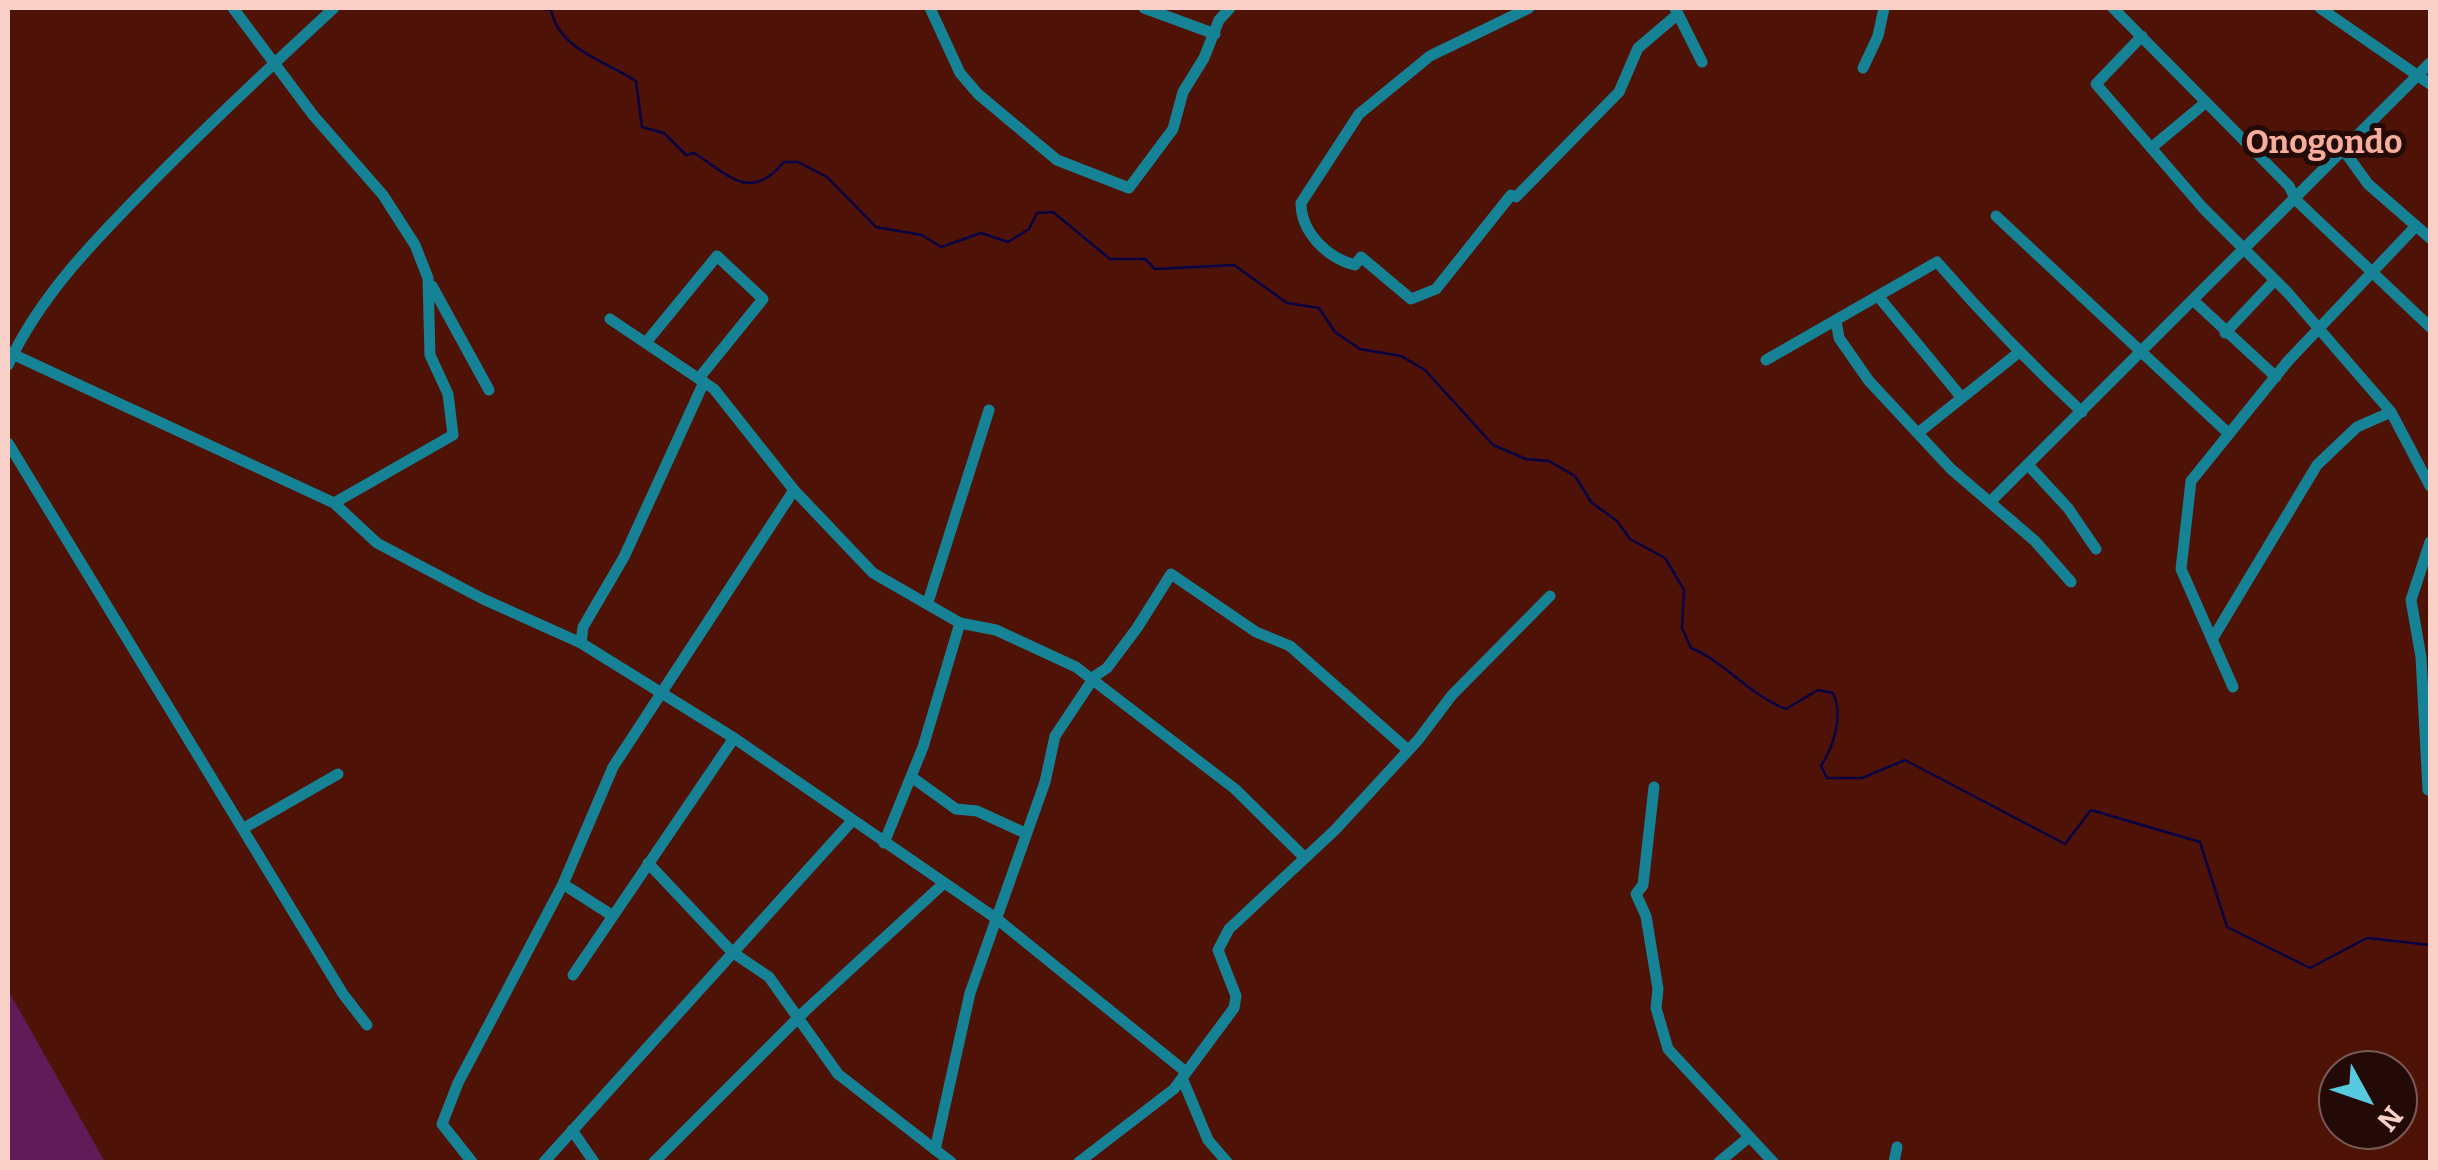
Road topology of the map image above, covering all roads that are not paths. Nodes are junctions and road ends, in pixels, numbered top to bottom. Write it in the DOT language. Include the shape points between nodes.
graph roads {
  1 [pos="233,8"];
  2 [pos="334,8"];
  3 [pos="930,8"];
  4 [pos="1144,8"];
  5 [pos="1230,8"];
  6 [pos="1529,8"];
  7 [pos="1884,8"];
  8 [pos="2320,8"];
  9 [pos="2122,10"];
  10 [pos="1677,11"];
  11 [pos="1215,34"];
  12 [pos="2142,36"];
  13 [pos="273,62"];
  14 [pos="1702,62"];
  15 [pos="2430,63"];
  16 [pos="1862,68"];
  17 [pos="2416,75"];
  18 [pos="2430,84"];
  19 [pos="2204,104"];
  20 [pos="2151,148"];
  21 [pos="2344,152"];
  22 [pos="2296,200"];
  23 [pos="1996,216"];
  24 [pos="2415,227"];
  25 [pos="2430,238"];
  26 [pos="2245,252"];
  27 [pos="2374,271"];
  28 [pos="428,278"];
  29 [pos="2275,280"];
  30 [pos="1878,296"];
  31 [pos="2194,301"];
  32 [pos="610,318"];
  33 [pos="1836,321"];
  34 [pos="2319,328"];
  35 [pos="2430,328"];
  36 [pos="2226,332"];
  37 [pos="648,340"];
  38 [pos="2018,353"];
  39 [pos="2139,355"];
  40 [pos="9,357"];
  41 [pos="1766,360"];
  42 [pos="2276,377"];
  43 [pos="701,380"];
  44 [pos="490,390"];
  45 [pos="1962,398"];
  46 [pos="988,410"];
  47 [pos="2082,412"];
  48 [pos="2391,412"];
  49 [pos="2227,432"];
  50 [pos="1918,433"];
  51 [pos="8,443"];
  52 [pos="2030,466"];
  53 [pos="2430,486"];
  54 [pos="794,490"];
  55 [pos="334,502"];
  56 [pos="1990,502"];
  57 [pos="2430,542"];
  58 [pos="2096,548"];
  59 [pos="2070,582"];
  60 [pos="1550,596"];
  61 [pos="928,602"];
  62 [pos="960,623"];
  63 [pos="2213,638"];
  64 [pos="581,643"];
  65 [pos="1094,680"];
  66 [pos="2233,687"];
  67 [pos="663,692"];
  68 [pos="734,738"];
  69 [pos="1408,750"];
  70 [pos="338,774"];
  71 [pos="913,778"];
  72 [pos="1654,787"];
  73 [pos="2428,790"];
  74 [pos="851,822"];
  75 [pos="244,828"];
  76 [pos="1025,833"];
  77 [pos="884,843"];
  78 [pos="1305,858"];
  79 [pos="648,863"];
  80 [pos="944,883"];
  81 [pos="563,884"];
  82 [pos="613,916"];
  83 [pos="997,919"];
  84 [pos="732,952"];
  85 [pos="573,975"];
  86 [pos="798,1020"];
  87 [pos="367,1025"];
  88 [pos="1184,1075"];
  89 [pos="572,1130"];
  90 [pos="1748,1138"];
  91 [pos="1897,1147"];
  92 [pos="935,1150"];
  93 [pos="472,1162"];
  94 [pos="544,1162"];
  95 [pos="594,1162"];
  96 [pos="654,1162"];
  97 [pos="950,1162"];
  98 [pos="1079,1162"];
  99 [pos="1227,1162"];
  100 [pos="1719,1162"];
  101 [pos="1773,1162"];
  102 [pos="1894,1162"];
  1 -- 13 [label="street"];
  2 -- 13 [label="street"];
  3 -- 11 [label="street" via="960,74 978,94 1057,160 1129,188 1172,129 1183,92"];
  4 -- 11 [label="street"];
  5 -- 11 [label="street"];
  6 -- 10 [label="street" via="1430,56 1349,124 1301,203 1307,228 1330,254 1355,265 1361,257 1410,299 1436,289 1511,195 1619,92 1638,48"];
  7 -- 16 [label="street"];
  8 -- 17 [label="street"];
  9 -- 12 [label="street"];
  10 -- 14 [label="street"];
  12 -- 19 [label="street"];
  12 -- 20 [label="street" via="2096,84"];
  13 -- 28 [label="street" via="394,210"];
  13 -- 40 [label="street" via="78,260"];
  15 -- 17 [label="street"];
  17 -- 18 [label="street"];
  17 -- 21 [label="street"];
  19 -- 20 [label="street"];
  19 -- 22 [label="street"];
  20 -- 26 [label="street"];
  21 -- 22 [label="street"];
  21 -- 24 [label="street"];
  22 -- 26 [label="street"];
  22 -- 27 [label="street"];
  23 -- 39 [label="street"];
  24 -- 25 [label="street"];
  24 -- 27 [label="street"];
  26 -- 29 [label="street"];
  26 -- 31 [label="street"];
  27 -- 34 [label="street"];
  27 -- 35 [label="street"];
  28 -- 44 [label="street"];
  28 -- 55 [label="street" via="430,355 448,394 453,435"];
  29 -- 34 [label="street"];
  29 -- 36 [label="street"];
  30 -- 33 [label="street"];
  30 -- 38 [label="street" via="1937,262"];
  30 -- 45 [label="street"];
  31 -- 36 [label="street"];
  31 -- 39 [label="street"];
  32 -- 37 [label="street"];
  33 -- 41 [label="street"];
  33 -- 50 [label="street" via="1869,381"];
  34 -- 42 [label="street"];
  34 -- 48 [label="street"];
  36 -- 42 [label="street"];
  37 -- 43 [label="street"];
  37 -- 43 [label="street" via="717,256 764,299"];
  38 -- 45 [label="street"];
  38 -- 47 [label="street"];
  39 -- 47 [label="street"];
  39 -- 49 [label="street"];
  40 -- 55 [label="street"];
  42 -- 49 [label="street"];
  43 -- 54 [label="street"];
  43 -- 64 [label="street"];
  45 -- 50 [label="street"];
  46 -- 61 [label="street"];
  47 -- 52 [label="street"];
  48 -- 53 [label="street"];
  48 -- 63 [label="street" via="2357,426 2317,465"];
  49 -- 63 [label="street" via="2191,481 2181,569"];
  50 -- 56 [label="street"];
  51 -- 75 [label="street"];
  52 -- 56 [label="street"];
  52 -- 58 [label="street"];
  54 -- 61 [label="street" via="856,560"];
  54 -- 67 [label="street"];
  55 -- 64 [label="street" via="377,543"];
  56 -- 59 [label="street"];
  57 -- 73 [label="street" via="2411,600"];
  60 -- 69 [label="street"];
  61 -- 62 [label="street"];
  62 -- 65 [label="street" via="1042,649"];
  62 -- 71 [label="street"];
  63 -- 66 [label="street"];
  64 -- 67 [label="street"];
  65 -- 69 [label="street" via="1171,574 1256,632 1290,646"];
  65 -- 76 [label="street" via="1055,736"];
  65 -- 78 [label="street" via="1235,789"];
  67 -- 68 [label="street"];
  67 -- 81 [label="street" via="612,766"];
  68 -- 74 [label="street"];
  68 -- 79 [label="street"];
  69 -- 78 [label="street"];
  70 -- 75 [label="street"];
  71 -- 76 [label="street" via="956,809"];
  71 -- 77 [label="street"];
  72 -- 90 [label="street" via="1643,886 1636,894 1646,916 1658,1020 1674,1057"];
  74 -- 77 [label="street"];
  74 -- 84 [label="street"];
  75 -- 87 [label="street"];
  76 -- 83 [label="street"];
  77 -- 80 [label="street"];
  78 -- 88 [label="street" via="1220,942 1234,1008"];
  79 -- 82 [label="street"];
  79 -- 84 [label="street"];
  80 -- 83 [label="street"];
  80 -- 86 [label="street"];
  81 -- 82 [label="street"];
  81 -- 93 [label="street" via="442,1124"];
  82 -- 85 [label="street"];
  83 -- 88 [label="street"];
  83 -- 92 [label="street" via="970,993"];
  84 -- 86 [label="street" via="769,977"];
  84 -- 89 [label="street"];
  86 -- 92 [label="street" via="838,1074"];
  86 -- 96 [label="street"];
  88 -- 98 [label="street"];
  88 -- 99 [label="street" via="1208,1140"];
  89 -- 94 [label="street"];
  89 -- 95 [label="street"];
  90 -- 100 [label="street"];
  90 -- 101 [label="street"];
  91 -- 102 [label="street"];
  92 -- 97 [label="street"];
}
